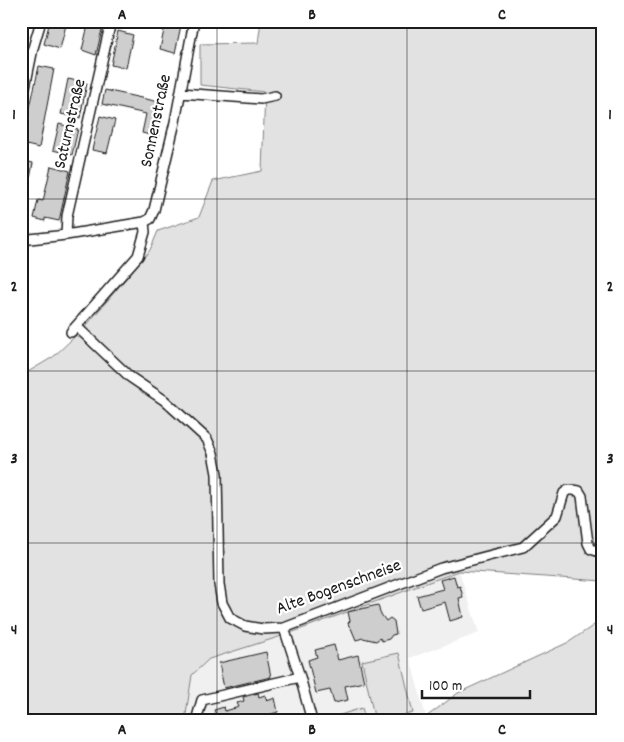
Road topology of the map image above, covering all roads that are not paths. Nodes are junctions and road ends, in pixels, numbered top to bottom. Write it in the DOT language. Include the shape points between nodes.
graph roads {
  1 [pos="41,21"];
  2 [pos="111,21"];
  3 [pos="194,21"];
  4 [pos="181,93"];
  5 [pos="275,96"];
  6 [pos="21,107"];
  7 [pos="144,222"];
  8 [pos="66,235"];
  9 [pos="21,240"];
  10 [pos="603,553"];
  11 [pos="284,628"];
  12 [pos="300,676"];
  13 [pos="196,721"];
  14 [pos="312,721"];
  1 -- 6 [label="street"];
  2 -- 8 [label="street, Saturnstraße" via="67,216"];
  3 -- 4 [label="street, Sonnenstraße"];
  4 -- 5 [label="street" via="261,100"];
  4 -- 7 [label="street, Sonnenstraße" via="154,210 150,219"];
  7 -- 8 [label="street"];
  7 -- 11 [label="street, Alte Bogenschneise" via="145,232 138,256 74,329 130,377 164,400 207,439 217,474 222,603 230,618 245,626"];
  8 -- 9 [label="street"];
  10 -- 11 [label="street, Alte Bogenschneise" via="591,549 588,543 582,496 579,491 568,490 564,493 557,516 523,547 441,568"];
  11 -- 12 [label="street"];
  12 -- 13 [label="street" via="202,700"];
  12 -- 14 [label="street"];
}
